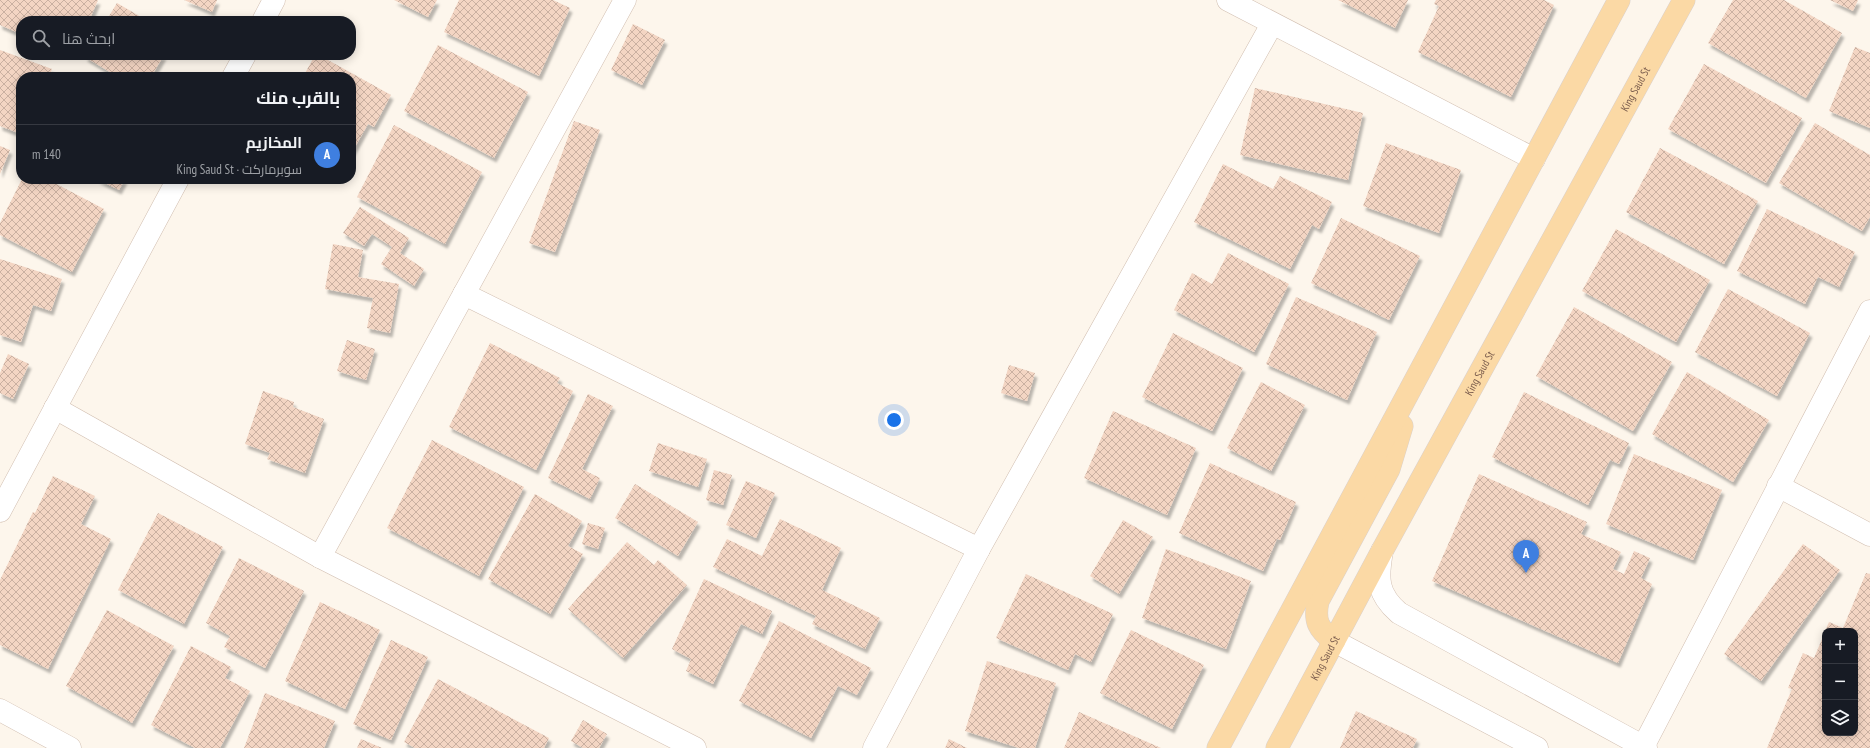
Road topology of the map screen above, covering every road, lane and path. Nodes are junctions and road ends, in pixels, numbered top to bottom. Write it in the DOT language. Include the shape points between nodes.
graph roads {
  1 [pos="274,0"];
  2 [pos="625,0"];
  3 [pos="1228,0"];
  4 [pos="1619,0"];
  5 [pos="1684,0"];
  6 [pos="266,16"];
  7 [pos="1272,24"];
  8 [pos="242,60"];
  9 [pos="236,72"];
  10 [pos="1534,159"];
  11 [pos="175,184"];
  12 [pos="464,294"];
  13 [pos="1870,311"];
  14 [pos="1415,382"];
  15 [pos="55,408"];
  16 [pos="1778,486"];
  17 [pos="0,511"];
  18 [pos="1870,535"];
  19 [pos="979,549"];
  20 [pos="1382,551"];
  21 [pos="320,557"];
  22 [pos="1334,640"];
  23 [pos="0,710"];
  24 [pos="1645,747"];
  25 [pos="70,748"];
  26 [pos="695,748"];
  27 [pos="874,748"];
  28 [pos="1218,748"];
  29 [pos="1277,748"];
  30 [pos="1537,748"];
  1 -- 6 [label="street"];
  2 -- 12 [label="street"];
  3 -- 7 [label="street"];
  4 -- 10 [label="main road"];
  5 -- 20 [label="main road, King Saud St"];
  7 -- 10 [label="street"];
  7 -- 19 [label="street"];
  8 -- 9 [label="street"];
  10 -- 14 [label="main road"];
  11 -- 15 [label="street"];
  12 -- 19 [label="street"];
  12 -- 21 [label="street"];
  13 -- 16 [label="street"];
  14 -- 22 [label="main road" via="1389,469 1318,601 1315,614 1318,623 1324,633"];
  14 -- 28 [label="main road"];
  15 -- 17 [label="street"];
  15 -- 21 [label="street"];
  16 -- 18 [label="street"];
  16 -- 24 [label="street"];
  19 -- 27 [label="street"];
  20 -- 22 [label="main road, King Saud St"];
  20 -- 24 [label="street" via="1380,590 1388,604 1399,613"];
  21 -- 26 [label="street"];
  22 -- 29 [label="main road, King Saud St"];
  22 -- 30 [label="street"];
  23 -- 25 [label="street"];
}
